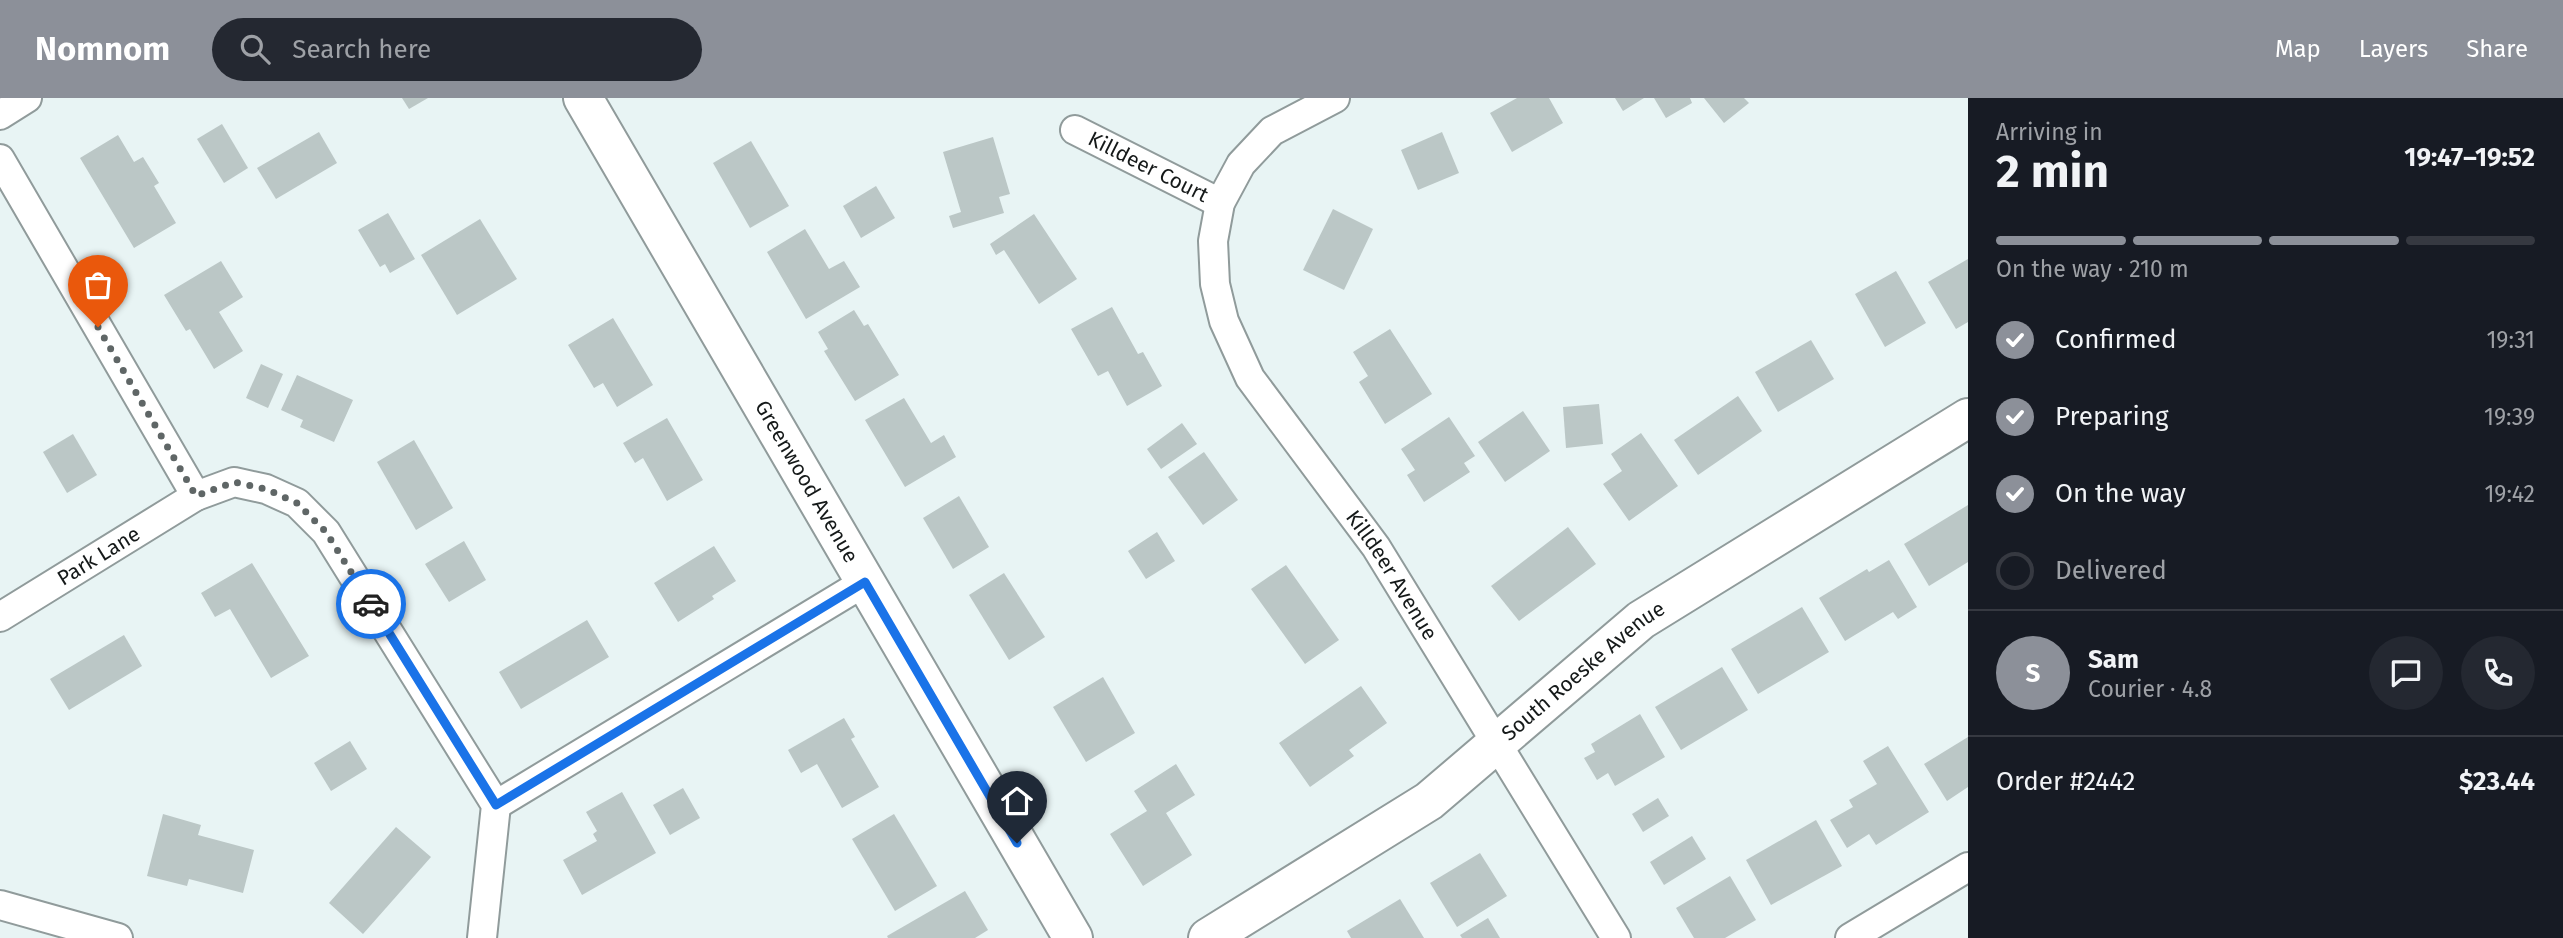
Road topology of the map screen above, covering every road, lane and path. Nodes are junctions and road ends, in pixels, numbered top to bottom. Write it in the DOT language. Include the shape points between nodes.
graph roads {
  1 [pos="27,98"];
  2 [pos="583,98"];
  3 [pos="1335,98"];
  4 [pos="0,115"];
  5 [pos="1075,130"];
  6 [pos="0,159"];
  7 [pos="1220,203"];
  8 [pos="1968,418"];
  9 [pos="196,496"];
  10 [pos="865,582"];
  11 [pos="0,617"];
  12 [pos="1497,742"];
  13 [pos="496,805"];
  14 [pos="1968,867"];
  15 [pos="0,905"];
  16 [pos="118,938"];
  17 [pos="482,938"];
  18 [pos="1073,938"];
  19 [pos="1208,938"];
  20 [pos="1616,938"];
  21 [pos="1850,938"];
  1 -- 4 [label="street"];
  2 -- 10 [label="street, Greenwood Avenue"];
  3 -- 7 [label="street, Killdeer Avenue" via="1272,131 1241,164"];
  5 -- 7 [label="street, Killdeer Court"];
  6 -- 9 [label="street"];
  7 -- 12 [label="street, Killdeer Avenue" via="1213,241 1215,284 1224,321 1250,378 1376,547"];
  8 -- 12 [label="street, South Roeske Avenue" via="1641,620"];
  9 -- 11 [label="street, Park Lane"];
  9 -- 13 [label="street, Park Lane" via="234,482 266,489 297,503 326,532"];
  10 -- 13 [label="street"];
  10 -- 18 [label="street, Greenwood Avenue"];
  12 -- 19 [label="street, South Roeske Avenue" via="1429,801"];
  12 -- 20 [label="street, Killdeer Avenue"];
  13 -- 17 [label="street"];
  14 -- 21 [label="street"];
  15 -- 16 [label="street"];
}
